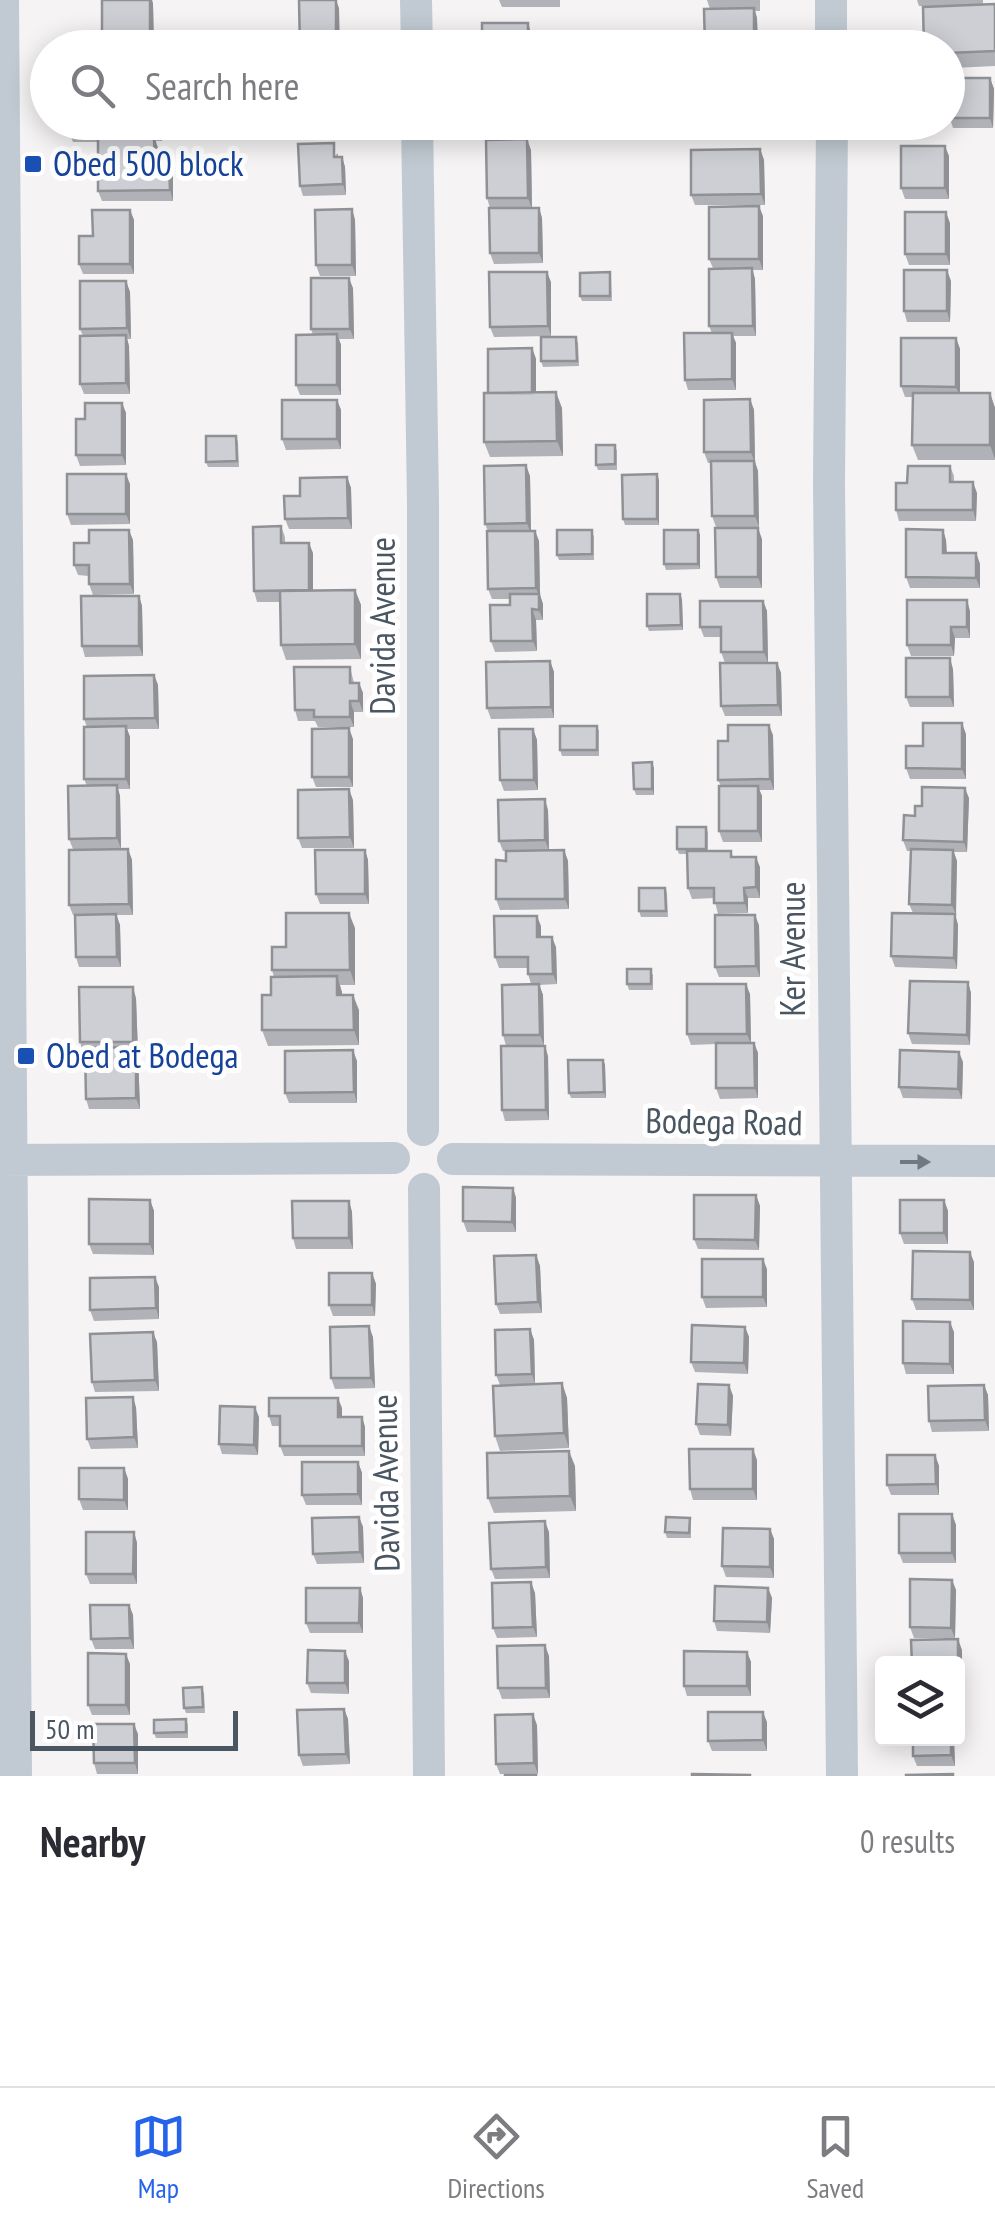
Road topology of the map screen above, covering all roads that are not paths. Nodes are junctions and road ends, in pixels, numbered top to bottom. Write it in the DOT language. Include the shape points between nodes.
graph roads {
  1 [pos="3,0"];
  2 [pos="416,0"];
  3 [pos="831,0"];
  4 [pos="417,30"];
  5 [pos="832,30"];
  6 [pos="417,140"];
  7 [pos="832,140"];
  8 [pos="423,1130"];
  9 [pos="394,1158"];
  10 [pos="453,1158"];
  11 [pos="5,1160"];
  12 [pos="995,1161"];
  13 [pos="834,1163"];
  14 [pos="424,1189"];
  15 [pos="16,1776"];
  16 [pos="429,1776"];
  17 [pos="842,1776"];
  1 -- 11 [label="street"];
  2 -- 4 [label="street"];
  3 -- 5 [label="street"];
  6 -- 8 [label="street, Davida Avenue"];
  7 -- 13 [label="street, Ker Avenue"];
  8 -- 9 [label="street" via="403,1138"];
  8 -- 10 [label="street" via="444,1138"];
  9 -- 11 [label="street"];
  9 -- 14 [label="street" via="402,1180"];
  10 -- 13 [label="street, Bodega Road"];
  10 -- 14 [label="street" via="445,1180"];
  11 -- 15 [label="street"];
  13 -- 12 [label="street, Bodega Road, one-way"];
  13 -- 17 [label="street, Ker Avenue"];
  14 -- 16 [label="street, Davida Avenue"];
}
